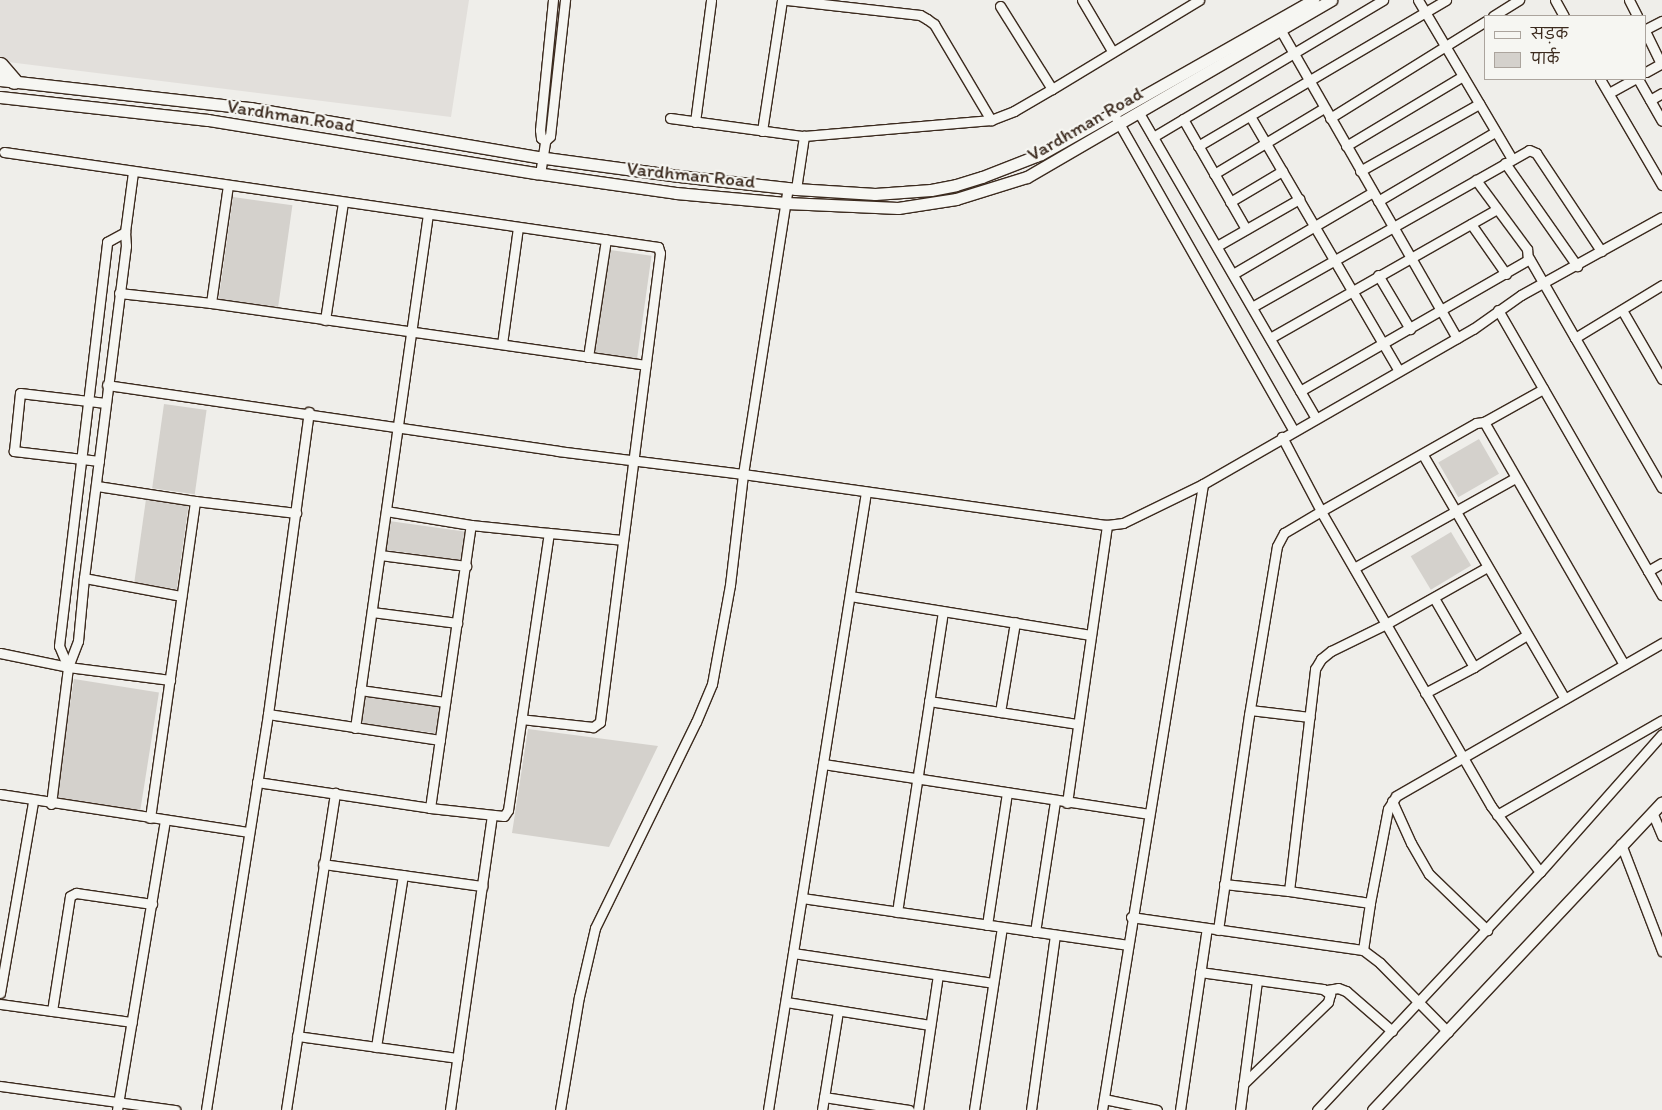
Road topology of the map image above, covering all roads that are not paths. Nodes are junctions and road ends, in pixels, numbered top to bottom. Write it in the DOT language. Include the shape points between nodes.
graph roads {
  1 [pos="553,0"];
  2 [pos="565,0"];
  3 [pos="711,0"];
  4 [pos="782,0"];
  5 [pos="787,0"];
  6 [pos="1082,0"];
  7 [pos="1199,0"];
  8 [pos="1331,0"];
  9 [pos="1383,0"];
  10 [pos="1418,0"];
  11 [pos="1446,0"];
  12 [pos="1519,0"];
  13 [pos="1555,0"];
  14 [pos="1630,0"];
  15 [pos="1310,1"];
  16 [pos="1000,6"];
  17 [pos="1425,12"];
  18 [pos="1496,15"];
  19 [pos="1563,15"];
  20 [pos="1637,15"];
  21 [pos="1662,21"];
  22 [pos="1484,22"];
  23 [pos="1277,25"];
  24 [pos="1647,28"];
  25 [pos="1647,35"];
  26 [pos="1446,47"];
  27 [pos="1112,51"];
  28 [pos="1293,54"];
  29 [pos="1661,63"];
  30 [pos="0,65"];
  31 [pos="1647,71"];
  32 [pos="1463,76"];
  33 [pos="7,80"];
  34 [pos="1601,80"];
  35 [pos="1634,80"];
  36 [pos="1637,80"];
  37 [pos="1309,82"];
  38 [pos="1052,89"];
  39 [pos="1662,92"];
  40 [pos="1609,93"];
  41 [pos="0,97"];
  42 [pos="1650,100"];
  43 [pos="1479,104"];
  44 [pos="1324,108"];
  45 [pos="1112,112"];
  46 [pos="1139,113"];
  47 [pos="1250,116"];
  48 [pos="670,118"];
  49 [pos="1330,118"];
  50 [pos="1183,119"];
  51 [pos="991,120"];
  52 [pos="1662,121"];
  53 [pos="695,122"];
  54 [pos="1119,125"];
  55 [pos="762,132"];
  56 [pos="1495,132"];
  57 [pos="804,136"];
  58 [pos="1153,137"];
  59 [pos="545,141"];
  60 [pos="1266,144"];
  61 [pos="1198,146"];
  62 [pos="1346,146"];
  63 [pos="4,152"];
  64 [pos="543,157"];
  65 [pos="1508,161"];
  66 [pos="1360,171"];
  67 [pos="133,172"];
  68 [pos="1282,172"];
  69 [pos="540,174"];
  70 [pos="1214,174"];
  71 [pos="1476,180"];
  72 [pos="1661,181"];
  73 [pos="228,185"];
  74 [pos="792,189"];
  75 [pos="1373,192"];
  76 [pos="1299,199"];
  77 [pos="1378,201"];
  78 [pos="343,202"];
  79 [pos="1230,202"];
  80 [pos="786,203"];
  81 [pos="1497,209"];
  82 [pos="428,214"];
  83 [pos="1662,217"];
  84 [pos="1471,224"];
  85 [pos="1314,226"];
  86 [pos="518,227"];
  87 [pos="1394,227"];
  88 [pos="1246,229"];
  89 [pos="125,232"];
  90 [pos="606,239"];
  91 [pos="1217,246"];
  92 [pos="1601,251"];
  93 [pos="1410,258"];
  94 [pos="1529,258"];
  95 [pos="1335,261"];
  96 [pos="1576,266"];
  97 [pos="1233,274"];
  98 [pos="1506,274"];
  99 [pos="1378,275"];
  100 [pos="1543,283"];
  101 [pos="1662,286"];
  102 [pos="1352,291"];
  103 [pos="119,293"];
  104 [pos="211,304"];
  105 [pos="1252,308"];
  106 [pos="1498,310"];
  107 [pos="1622,310"];
  108 [pos="1441,311"];
  109 [pos="325,320"];
  110 [pos="1410,328"];
  111 [pos="412,333"];
  112 [pos="1270,338"];
  113 [pos="1457,338"];
  114 [pos="1575,338"];
  115 [pos="502,344"];
  116 [pos="1382,344"];
  117 [pos="588,357"];
  118 [pos="646,365"];
  119 [pos="1398,372"];
  120 [pos="1662,379"];
  121 [pos="107,385"];
  122 [pos="1544,389"];
  123 [pos="1300,391"];
  124 [pos="88,401"];
  125 [pos="105,403"];
  126 [pos="309,412"];
  127 [pos="1316,418"];
  128 [pos="1484,422"];
  129 [pos="398,426"];
  130 [pos="1294,431"];
  131 [pos="1282,437"];
  132 [pos="1423,455"];
  133 [pos="81,460"];
  134 [pos="633,460"];
  135 [pos="99,462"];
  136 [pos="743,474"];
  137 [pos="1515,478"];
  138 [pos="1203,484"];
  139 [pos="97,486"];
  140 [pos="1662,488"];
  141 [pos="866,492"];
  142 [pos="195,502"];
  143 [pos="1321,510"];
  144 [pos="386,511"];
  145 [pos="1455,512"];
  146 [pos="296,513"];
  147 [pos="471,525"];
  148 [pos="1107,525"];
  149 [pos="548,533"];
  150 [pos="623,540"];
  151 [pos="380,555"];
  152 [pos="1662,563"];
  153 [pos="466,566"];
  154 [pos="1487,567"];
  155 [pos="1354,568"];
  156 [pos="1648,571"];
  157 [pos="84,578"];
  158 [pos="1662,595"];
  159 [pos="181,596"];
  160 [pos="850,596"];
  161 [pos="1434,598"];
  162 [pos="943,611"];
  163 [pos="372,612"];
  164 [pos="1015,622"];
  165 [pos="457,623"];
  166 [pos="1386,624"];
  167 [pos="1091,634"];
  168 [pos="1527,635"];
  169 [pos="1662,643"];
  170 [pos="0,653"];
  171 [pos="1624,664"];
  172 [pos="1474,666"];
  173 [pos="68,667"];
  174 [pos="170,680"];
  175 [pos="360,690"];
  176 [pos="1425,693"];
  177 [pos="1564,699"];
  178 [pos="929,701"];
  179 [pos="445,702"];
  180 [pos="1250,710"];
  181 [pos="1000,712"];
  182 [pos="268,714"];
  183 [pos="1310,717"];
  184 [pos="521,719"];
  185 [pos="1662,720"];
  186 [pos="1078,724"];
  187 [pos="355,728"];
  188 [pos="1662,734"];
  189 [pos="440,740"];
  190 [pos="1462,757"];
  191 [pos="823,764"];
  192 [pos="917,779"];
  193 [pos="257,782"];
  194 [pos="335,793"];
  195 [pos="1007,793"];
  196 [pos="0,794"];
  197 [pos="33,801"];
  198 [pos="1055,801"];
  199 [pos="1392,801"];
  200 [pos="1662,802"];
  201 [pos="1067,803"];
  202 [pos="51,804"];
  203 [pos="430,808"];
  204 [pos="1652,812"];
  205 [pos="1148,814"];
  206 [pos="1497,815"];
  207 [pos="492,816"];
  208 [pos="150,818"];
  209 [pos="165,821"];
  210 [pos="249,832"];
  211 [pos="1662,836"];
  212 [pos="1621,844"];
  213 [pos="323,864"];
  214 [pos="1540,872"];
  215 [pos="404,875"];
  216 [pos="1224,884"];
  217 [pos="482,886"];
  218 [pos="1289,891"];
  219 [pos="802,898"];
  220 [pos="1370,903"];
  221 [pos="152,904"];
  222 [pos="897,912"];
  223 [pos="1131,916"];
  224 [pos="987,925"];
  225 [pos="1002,927"];
  226 [pos="1207,928"];
  227 [pos="1218,930"];
  228 [pos="1487,930"];
  229 [pos="1035,932"];
  230 [pos="1054,935"];
  231 [pos="1127,945"];
  232 [pos="1363,950"];
  233 [pos="1662,951"];
  234 [pos="794,954"];
  235 [pos="1200,972"];
  236 [pos="938,975"];
  237 [pos="1257,980"];
  238 [pos="993,983"];
  239 [pos="1327,990"];
  240 [pos="0,993"];
  241 [pos="786,1002"];
  242 [pos="1419,1002"];
  243 [pos="0,1004"];
  244 [pos="52,1011"];
  245 [pos="838,1011"];
  246 [pos="132,1022"];
  247 [pos="930,1025"];
  248 [pos="1392,1031"];
  249 [pos="1448,1032"];
  250 [pos="297,1036"];
  251 [pos="376,1047"];
  252 [pos="458,1058"];
  253 [pos="1243,1084"];
  254 [pos="0,1086"];
  255 [pos="824,1097"];
  256 [pos="1104,1099"];
  257 [pos="118,1106"];
  258 [pos="175,1110"];
  259 [pos="206,1110"];
  260 [pos="286,1110"];
  261 [pos="450,1110"];
  262 [pos="560,1110"];
  263 [pos="768,1110"];
  264 [pos="822,1110"];
  265 [pos="909,1110"];
  266 [pos="918,1110"];
  267 [pos="974,1110"];
  268 [pos="1031,1110"];
  269 [pos="1102,1110"];
  270 [pos="1157,1110"];
  271 [pos="1180,1110"];
  272 [pos="1240,1110"];
  273 [pos="1317,1110"];
  274 [pos="1373,1110"];
  1 -- 59 [label="street" via="540,130"];
  2 -- 59 [label="street" via="550,136"];
  3 -- 53 [label="street"];
  4 -- 55 [label="street"];
  5 -- 51 [label="street" via="920,15 928,19"];
  6 -- 27 [label="street"];
  7 -- 27 [label="street"];
  8 -- 23 [label="street, Vardhman Road"];
  9 -- 28 [label="street"];
  10 -- 17 [label="street"];
  11 -- 17 [label="street"];
  12 -- 18 [label="street"];
  13 -- 19 [label="street"];
  14 -- 20 [label="street"];
  15 -- 23 [label="street, Vardhman Road"];
  16 -- 38 [label="street"];
  17 -- 26 [label="street"];
  17 -- 37 [label="street"];
  21 -- 24 [label="street"];
  22 -- 26 [label="street"];
  23 -- 28 [label="street"];
  23 -- 45 [label="street, Vardhman Road"];
  23 -- 46 [label="street, Vardhman Road"];
  25 -- 29 [label="street"];
  26 -- 32 [label="street"];
  26 -- 49 [label="street"];
  27 -- 38 [label="street"];
  28 -- 37 [label="street"];
  28 -- 50 [label="street"];
  29 -- 31 [label="street"];
  30 -- 33 [label="main road"];
  32 -- 43 [label="street"];
  32 -- 62 [label="street"];
  33 -- 64 [label="street, Vardhman Road" via="242,107"];
  34 -- 40 [label="street"];
  35 -- 40 [label="street"];
  36 -- 42 [label="street"];
  37 -- 44 [label="street"];
  37 -- 47 [label="street"];
  38 -- 51 [label="street"];
  39 -- 42 [label="street"];
  40 -- 72 [label="street"];
  41 -- 69 [label="street, Vardhman Road" via="208,120"];
  42 -- 52 [label="street"];
  43 -- 56 [label="street"];
  43 -- 66 [label="street"];
  44 -- 49 [label="street"];
  44 -- 60 [label="street"];
  45 -- 54 [label="street"];
  45 -- 74 [label="street, Vardhman Road" via="1041,154 956,185 875,194"];
  46 -- 54 [label="street, Vardhman Road"];
  46 -- 58 [label="street"];
  47 -- 60 [label="street"];
  47 -- 61 [label="street"];
  48 -- 53 [label="street"];
  49 -- 62 [label="street"];
  50 -- 58 [label="street"];
  50 -- 61 [label="street"];
  51 -- 57 [label="street"];
  53 -- 55 [label="street"];
  54 -- 80 [label="street, Vardhman Road" via="1027,178 956,199 898,208"];
  54 -- 130 [label="street"];
  55 -- 57 [label="street"];
  56 -- 65 [label="street"];
  56 -- 77 [label="street"];
  57 -- 74 [label="street"];
  58 -- 91 [label="street"];
  59 -- 64 [label="street"];
  60 -- 68 [label="street"];
  60 -- 70 [label="street"];
  61 -- 70 [label="street"];
  62 -- 66 [label="street"];
  63 -- 67 [label="street"];
  64 -- 69 [label="street"];
  64 -- 74 [label="street, Vardhman Road"];
  65 -- 71 [label="street"];
  65 -- 92 [label="street" via="1525,151 1536,153"];
  65 -- 96 [label="street"];
  66 -- 75 [label="street"];
  67 -- 73 [label="street"];
  67 -- 89 [label="street"];
  68 -- 76 [label="street"];
  68 -- 79 [label="street"];
  69 -- 80 [label="street, Vardhman Road" via="676,193"];
  70 -- 79 [label="street"];
  71 -- 81 [label="street"];
  71 -- 87 [label="street"];
  73 -- 78 [label="street"];
  73 -- 104 [label="street"];
  74 -- 80 [label="street"];
  75 -- 77 [label="street"];
  75 -- 85 [label="street"];
  76 -- 85 [label="street"];
  76 -- 88 [label="street"];
  77 -- 87 [label="street"];
  78 -- 82 [label="street"];
  78 -- 109 [label="street"];
  79 -- 88 [label="street"];
  80 -- 136 [label="street"];
  81 -- 84 [label="street"];
  81 -- 94 [label="street" via="1527,249"];
  82 -- 86 [label="street"];
  82 -- 111 [label="street"];
  83 -- 92 [label="street"];
  84 -- 93 [label="street"];
  84 -- 98 [label="street"];
  85 -- 95 [label="street"];
  85 -- 97 [label="street"];
  86 -- 90 [label="street"];
  86 -- 115 [label="street"];
  87 -- 93 [label="street"];
  87 -- 95 [label="street"];
  88 -- 91 [label="street"];
  89 -- 103 [label="street"];
  89 -- 124 [label="street" via="107,242"];
  90 -- 117 [label="street"];
  90 -- 118 [label="street" via="660,249"];
  91 -- 97 [label="street"];
  92 -- 96 [label="street"];
  93 -- 99 [label="street"];
  93 -- 108 [label="street"];
  94 -- 98 [label="street"];
  94 -- 100 [label="street"];
  95 -- 102 [label="street"];
  95 -- 105 [label="street"];
  96 -- 100 [label="street"];
  97 -- 105 [label="street"];
  98 -- 108 [label="street"];
  99 -- 102 [label="street"];
  99 -- 110 [label="street"];
  100 -- 106 [label="street"];
  100 -- 114 [label="street"];
  101 -- 107 [label="street"];
  102 -- 112 [label="street"];
  102 -- 116 [label="street"];
  103 -- 104 [label="street"];
  103 -- 121 [label="street"];
  104 -- 109 [label="street"];
  105 -- 112 [label="street"];
  106 -- 113 [label="street"];
  106 -- 122 [label="street"];
  107 -- 114 [label="street"];
  107 -- 120 [label="street"];
  108 -- 110 [label="street"];
  108 -- 113 [label="street"];
  109 -- 111 [label="street"];
  110 -- 116 [label="street"];
  111 -- 115 [label="street"];
  111 -- 129 [label="street"];
  112 -- 123 [label="street"];
  113 -- 119 [label="street"];
  114 -- 140 [label="street"];
  115 -- 117 [label="street"];
  116 -- 119 [label="street"];
  116 -- 123 [label="street"];
  117 -- 118 [label="street"];
  118 -- 134 [label="street"];
  119 -- 127 [label="street"];
  121 -- 125 [label="street"];
  121 -- 126 [label="street"];
  122 -- 128 [label="street"];
  122 -- 156 [label="street"];
  123 -- 127 [label="street"];
  124 -- 125 [label="street"];
  124 -- 133 [label="street"];
  124 -- 133 [label="street" via="20,393 14,451"];
  125 -- 135 [label="street"];
  126 -- 129 [label="street"];
  126 -- 146 [label="street"];
  127 -- 130 [label="street"];
  128 -- 132 [label="street"];
  128 -- 137 [label="street"];
  129 -- 134 [label="street"];
  129 -- 144 [label="street"];
  130 -- 131 [label="street"];
  131 -- 138 [label="street"];
  131 -- 143 [label="street"];
  132 -- 143 [label="street"];
  132 -- 145 [label="street"];
  133 -- 135 [label="street"];
  133 -- 173 [label="street" via="59,646"];
  134 -- 136 [label="street"];
  134 -- 150 [label="street"];
  135 -- 139 [label="street"];
  136 -- 141 [label="street"];
  136 -- 262 [label="street" via="730,585 712,684 595,928 579,997"];
  137 -- 145 [label="street"];
  137 -- 171 [label="street"];
  138 -- 148 [label="street" via="1123,523"];
  138 -- 205 [label="street"];
  139 -- 142 [label="street"];
  139 -- 157 [label="street"];
  141 -- 148 [label="street"];
  141 -- 160 [label="street"];
  142 -- 146 [label="street"];
  142 -- 159 [label="street"];
  143 -- 155 [label="street"];
  143 -- 180 [label="street" via="1284,533 1278,542"];
  144 -- 147 [label="street"];
  144 -- 151 [label="street"];
  145 -- 154 [label="street"];
  145 -- 155 [label="street"];
  146 -- 182 [label="street"];
  147 -- 149 [label="street"];
  147 -- 153 [label="street"];
  148 -- 167 [label="street"];
  149 -- 150 [label="street"];
  149 -- 184 [label="street"];
  150 -- 184 [label="street" via="598,725"];
  151 -- 153 [label="street"];
  151 -- 163 [label="street"];
  152 -- 156 [label="street"];
  153 -- 165 [label="street"];
  154 -- 161 [label="street"];
  154 -- 168 [label="street"];
  155 -- 166 [label="street"];
  156 -- 158 [label="street"];
  157 -- 159 [label="street"];
  157 -- 173 [label="street" via="78,641"];
  159 -- 174 [label="street"];
  160 -- 162 [label="street"];
  160 -- 191 [label="street"];
  161 -- 166 [label="street"];
  161 -- 172 [label="street"];
  162 -- 164 [label="street"];
  162 -- 178 [label="street"];
  163 -- 165 [label="street"];
  163 -- 175 [label="street"];
  164 -- 167 [label="street"];
  164 -- 181 [label="street"];
  165 -- 179 [label="street"];
  166 -- 176 [label="street"];
  166 -- 183 [label="street" via="1321,659 1314,674"];
  167 -- 186 [label="street"];
  168 -- 172 [label="street"];
  168 -- 177 [label="street"];
  169 -- 171 [label="street"];
  170 -- 173 [label="street"];
  171 -- 177 [label="street"];
  172 -- 176 [label="street"];
  173 -- 174 [label="street"];
  173 -- 202 [label="street"];
  174 -- 208 [label="street"];
  175 -- 179 [label="street"];
  175 -- 187 [label="street"];
  176 -- 190 [label="street"];
  177 -- 190 [label="street"];
  178 -- 181 [label="street"];
  178 -- 192 [label="street"];
  179 -- 189 [label="street"];
  180 -- 183 [label="street"];
  180 -- 216 [label="street"];
  181 -- 186 [label="street"];
  182 -- 187 [label="street"];
  182 -- 193 [label="street"];
  183 -- 218 [label="street"];
  184 -- 207 [label="street" via="508,810 504,816"];
  185 -- 206 [label="street"];
  186 -- 201 [label="street"];
  187 -- 189 [label="street"];
  188 -- 214 [label="street"];
  189 -- 203 [label="street"];
  190 -- 199 [label="street" via="1400,791"];
  190 -- 206 [label="street"];
  191 -- 192 [label="street"];
  191 -- 219 [label="street"];
  192 -- 195 [label="street"];
  192 -- 222 [label="street"];
  193 -- 194 [label="street"];
  193 -- 210 [label="street"];
  194 -- 203 [label="street"];
  194 -- 213 [label="street"];
  195 -- 198 [label="street"];
  195 -- 224 [label="street"];
  196 -- 197 [label="street"];
  197 -- 202 [label="street"];
  197 -- 240 [label="street"];
  198 -- 201 [label="street"];
  198 -- 229 [label="street"];
  199 -- 220 [label="street"];
  199 -- 228 [label="street" via="1429,874"];
  200 -- 204 [label="street"];
  201 -- 205 [label="street"];
  202 -- 208 [label="street"];
  203 -- 207 [label="street"];
  204 -- 211 [label="street"];
  204 -- 212 [label="street"];
  205 -- 223 [label="street"];
  206 -- 214 [label="street"];
  207 -- 217 [label="street"];
  208 -- 209 [label="street"];
  209 -- 210 [label="street"];
  209 -- 221 [label="street"];
  210 -- 259 [label="street"];
  212 -- 233 [label="street"];
  212 -- 249 [label="street"];
  213 -- 215 [label="street"];
  213 -- 250 [label="street"];
  214 -- 228 [label="street"];
  215 -- 217 [label="street"];
  215 -- 251 [label="street"];
  216 -- 218 [label="street"];
  216 -- 227 [label="street"];
  217 -- 252 [label="street"];
  218 -- 220 [label="street"];
  219 -- 222 [label="street"];
  219 -- 234 [label="street"];
  220 -- 232 [label="street"];
  221 -- 244 [label="street" via="76,893 70,896"];
  221 -- 246 [label="street"];
  222 -- 224 [label="street"];
  223 -- 226 [label="street"];
  223 -- 231 [label="street"];
  224 -- 225 [label="street"];
  225 -- 229 [label="street"];
  225 -- 238 [label="street"];
  226 -- 227 [label="street"];
  226 -- 235 [label="street"];
  227 -- 232 [label="street"];
  228 -- 242 [label="street"];
  229 -- 230 [label="street"];
  230 -- 231 [label="street"];
  230 -- 268 [label="street"];
  231 -- 256 [label="street"];
  232 -- 242 [label="street"];
  234 -- 236 [label="street"];
  234 -- 241 [label="street"];
  235 -- 237 [label="street"];
  235 -- 271 [label="street"];
  236 -- 238 [label="street"];
  236 -- 247 [label="street"];
  237 -- 239 [label="street"];
  237 -- 253 [label="street"];
  238 -- 267 [label="street"];
  239 -- 248 [label="street" via="1338,988 1346,991"];
  239 -- 253 [label="street" via="1330,994 1328,1002"];
  241 -- 245 [label="street"];
  241 -- 263 [label="street"];
  242 -- 248 [label="street"];
  242 -- 249 [label="street"];
  243 -- 244 [label="street"];
  244 -- 246 [label="street"];
  245 -- 247 [label="street"];
  245 -- 255 [label="street"];
  246 -- 257 [label="street"];
  247 -- 266 [label="street"];
  248 -- 273 [label="street"];
  249 -- 274 [label="street"];
  250 -- 251 [label="street"];
  250 -- 260 [label="street"];
  251 -- 252 [label="street"];
  252 -- 261 [label="street"];
  253 -- 272 [label="street"];
  254 -- 257 [label="street"];
  255 -- 264 [label="street"];
  255 -- 265 [label="street"];
  256 -- 269 [label="street"];
  256 -- 270 [label="street"];
  257 -- 258 [label="street"];
}
